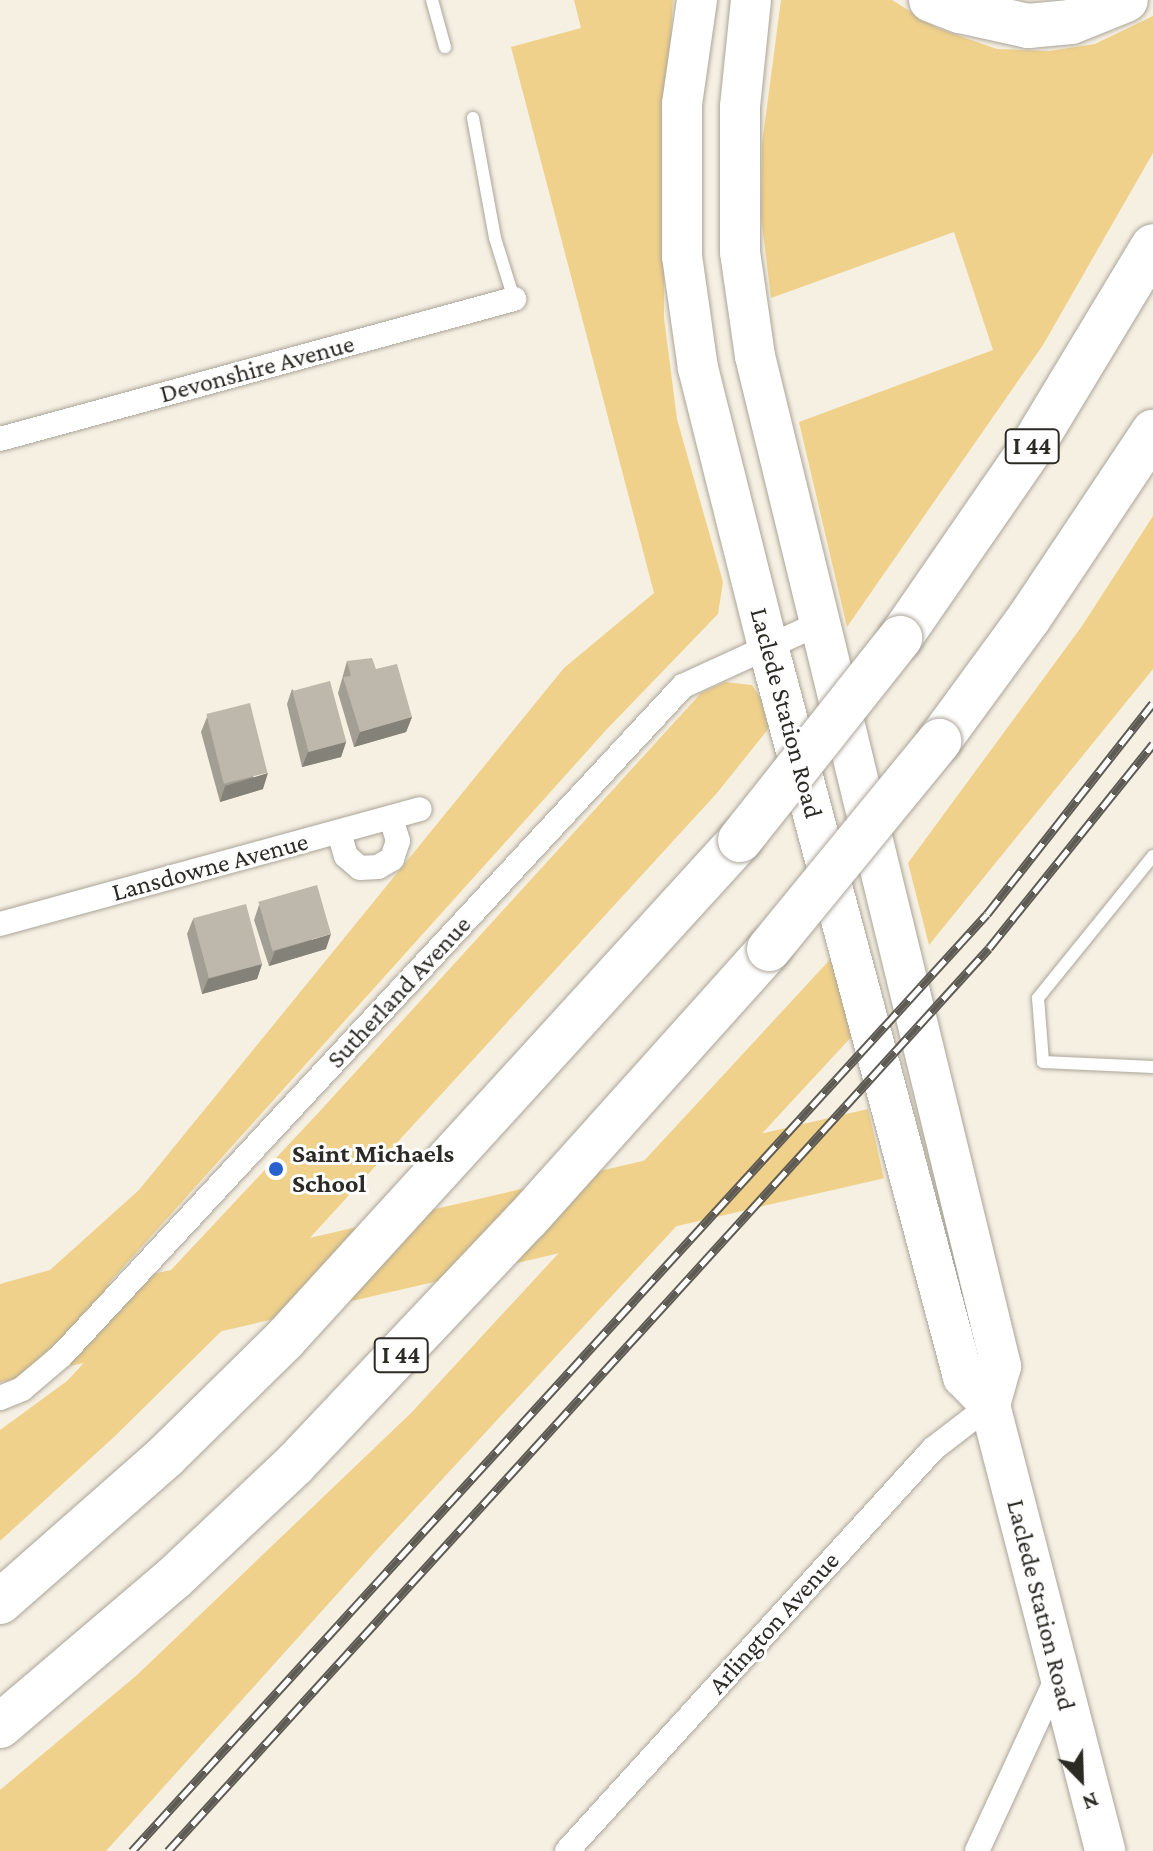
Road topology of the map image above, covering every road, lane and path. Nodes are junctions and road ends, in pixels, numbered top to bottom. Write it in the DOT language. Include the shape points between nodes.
graph roads {
  1 [pos="432,0"];
  2 [pos="697,0"];
  3 [pos="751,0"];
  4 [pos="1126,0"];
  5 [pos="933,1"];
  6 [pos="445,47"];
  7 [pos="473,118"];
  8 [pos="1153,246"];
  9 [pos="514,299"];
  10 [pos="1153,432"];
  11 [pos="0,439"];
  12 [pos="822,622"];
  13 [pos="768,646"];
  14 [pos="420,809"];
  15 [pos="391,818"];
  16 [pos="339,832"];
  17 [pos="1153,856"];
  18 [pos="0,924"];
  19 [pos="1153,1067"];
  20 [pos="0,1398"];
  21 [pos="990,1405"];
  22 [pos="0,1602"];
  23 [pos="1058,1676"];
  24 [pos="0,1726"];
  25 [pos="567,1851"];
  26 [pos="977,1851"];
  27 [pos="1105,1851"];
  1 -- 6 [label="lane"];
  2 -- 13 [label="main road, Laclede Station Road" via="682,104 682,256 698,368"];
  3 -- 12 [label="main road, Laclede Station Road" via="740,107 740,252 755,356"];
  4 -- 5 [label="highway" via="1071,22 1028,26"];
  7 -- 9 [label="lane" via="495,238"];
  8 -- 22 [label="highway, I 44, bridge" via="1033,445 900,638 740,840 285,1339 166,1456"];
  9 -- 11 [label="street, Devonshire Avenue"];
  10 -- 24 [label="highway, I 44, bridge" via="939,741 769,949 496,1253 295,1464 162,1588"];
  12 -- 13 [label="street, Sutherland Avenue"];
  12 -- 21 [label="main road, Laclede Station Road" via="1001,1366"];
  13 -- 20 [label="street, Sutherland Avenue" via="683,686 62,1355 22,1389"];
  13 -- 21 [label="main road, Laclede Station Road" via="963,1377"];
  14 -- 15 [label="street, Lansdowne Avenue"];
  15 -- 16 [label="street, Lansdowne Avenue"];
  15 -- 16 [label="street" via="398,841 392,859 378,867 360,868 346,856"];
  16 -- 18 [label="street, Lansdowne Avenue"];
  17 -- 19 [label="lane" via="1038,998 1043,1062"];
  21 -- 23 [label="main road, Laclede Station Road"];
  21 -- 25 [label="street, Arlington Avenue" via="933,1449"];
  23 -- 26 [label="street"];
  23 -- 27 [label="main road, Laclede Station Road"];
}
